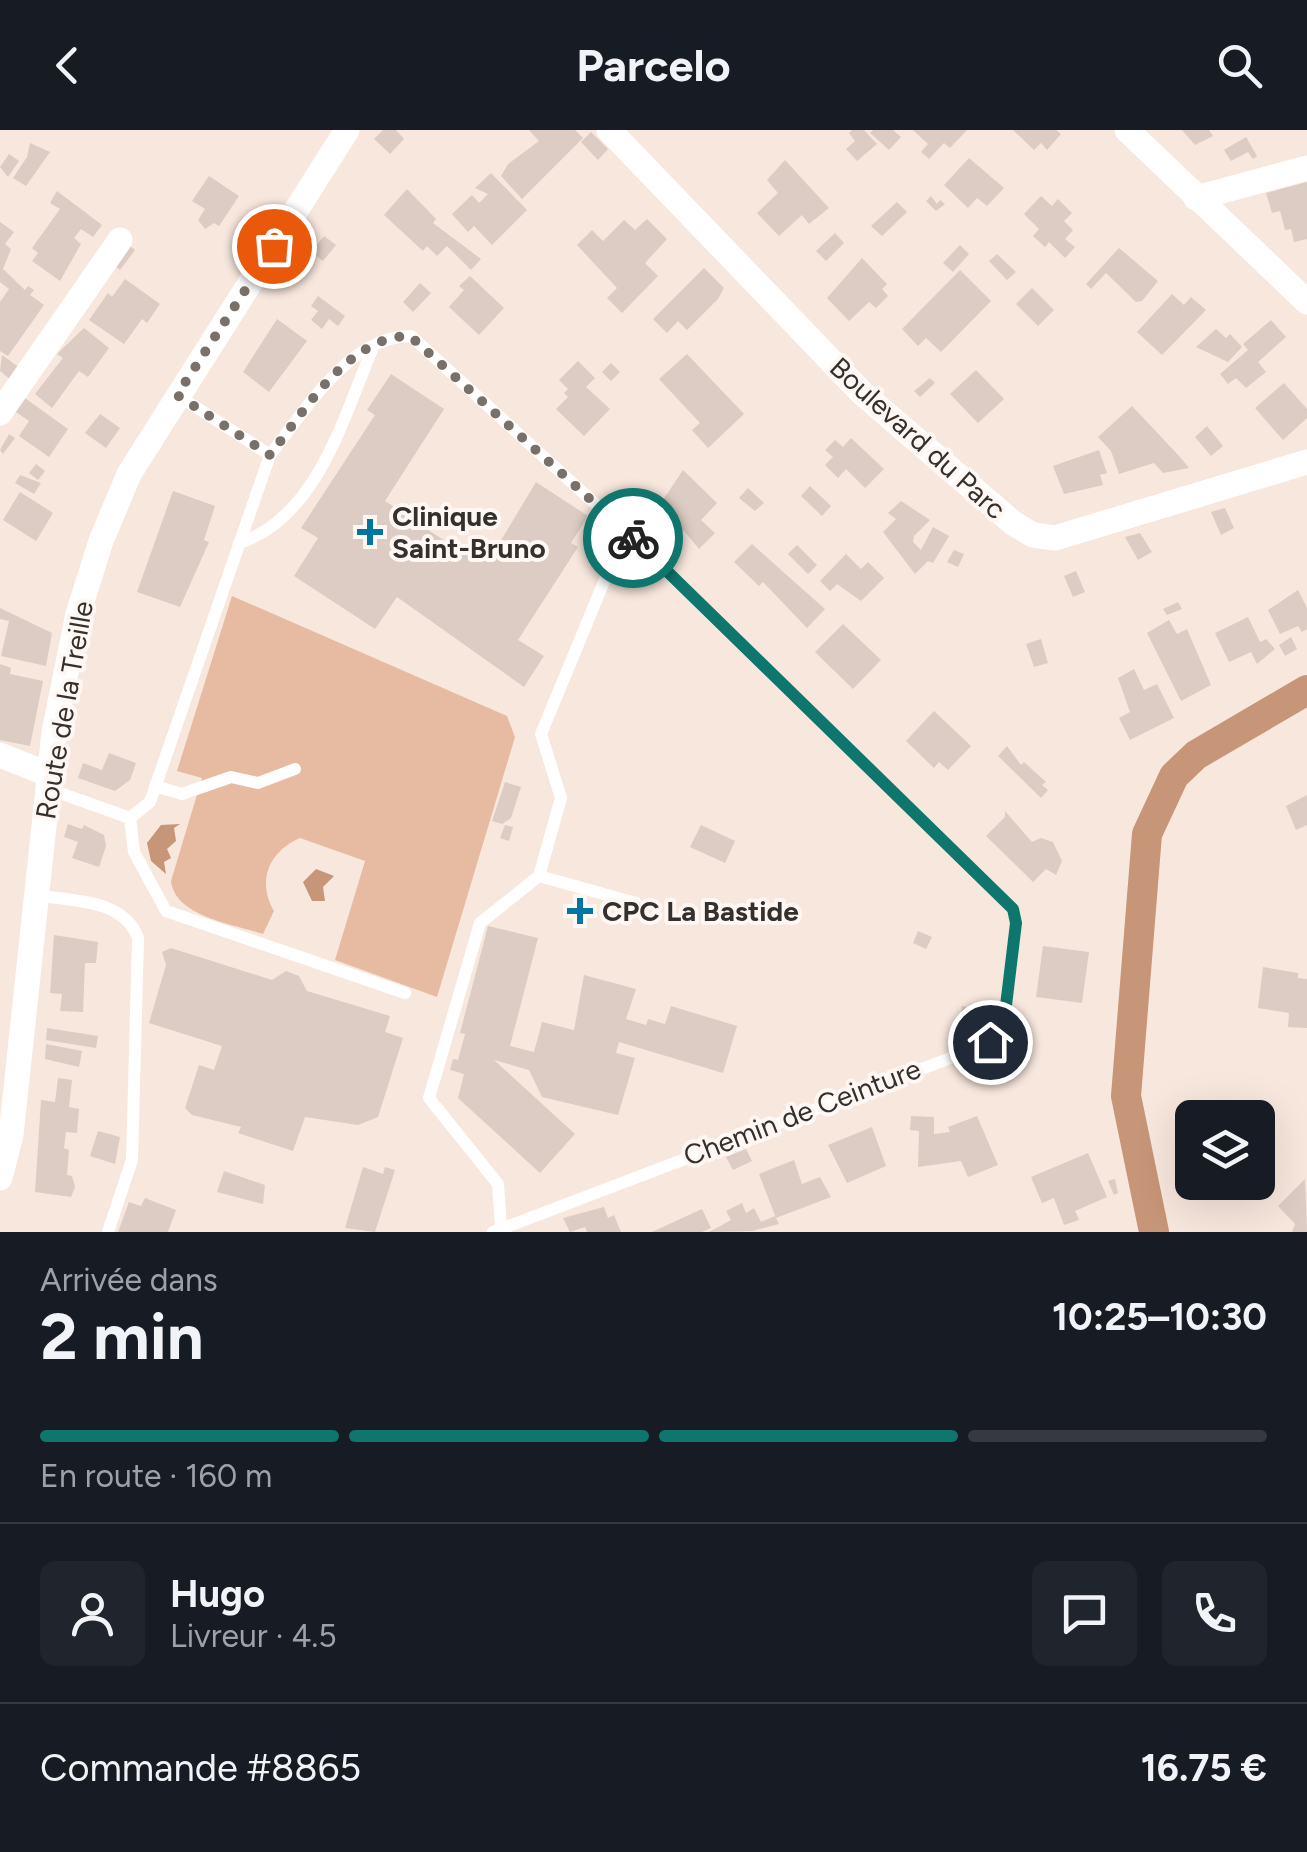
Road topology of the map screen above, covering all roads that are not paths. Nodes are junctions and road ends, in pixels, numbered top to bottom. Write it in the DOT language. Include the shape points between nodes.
graph roads {
  1 [pos="347,130"];
  2 [pos="609,130"];
  3 [pos="1127,130"];
  4 [pos="1307,168"];
  5 [pos="1196,198"];
  6 [pos="120,240"];
  7 [pos="1307,302"];
  8 [pos="373,347"];
  9 [pos="177,395"];
  10 [pos="0,413"];
  11 [pos="270,455"];
  12 [pos="1307,462"];
  13 [pos="626,531"];
  14 [pos="239,543"];
  15 [pos="0,755"];
  16 [pos="295,768"];
  17 [pos="47,781"];
  18 [pos="155,786"];
  19 [pos="130,818"];
  20 [pos="539,876"];
  21 [pos="34,895"];
  22 [pos="636,903"];
  23 [pos="404,993"];
  24 [pos="0,1178"];
  25 [pos="497,1230"];
  26 [pos="108,1232"];
  1 -- 9 [label="street, Route de la Treille"];
  2 -- 12 [label="street, Boulevard du Parc" via="862,393 1033,535 1055,538"];
  3 -- 5 [label="street"];
  4 -- 5 [label="street"];
  5 -- 7 [label="street"];
  6 -- 10 [label="street"];
  8 -- 11 [label="lane" via="333,376"];
  8 -- 13 [label="lane, Chemin de Ceinture" via="388,336 410,336"];
  8 -- 14 [label="lane" via="319,474 268,534"];
  9 -- 11 [label="lane"];
  9 -- 17 [label="street, Route de la Treille" via="129,474 101,540 78,614"];
  11 -- 14 [label="lane"];
  13 -- 20 [label="lane" via="541,734 561,798"];
  13 -- 25 [label="lane, Chemin de Ceinture" via="1013,909 1004,1022 990,1042"];
  14 -- 18 [label="lane"];
  15 -- 17 [label="street"];
  16 -- 18 [label="lane" via="258,783 231,777 182,794"];
  17 -- 19 [label="lane"];
  17 -- 21 [label="street, Route de la Treille"];
  18 -- 19 [label="lane" via="150,802"];
  19 -- 23 [label="lane" via="134,852 166,910"];
  20 -- 22 [label="lane"];
  20 -- 25 [label="lane" via="480,923 429,1098 498,1184"];
  21 -- 24 [label="street, Route de la Treille" via="11,1135"];
  21 -- 26 [label="lane" via="118,912 138,938 132,1160"];
}
